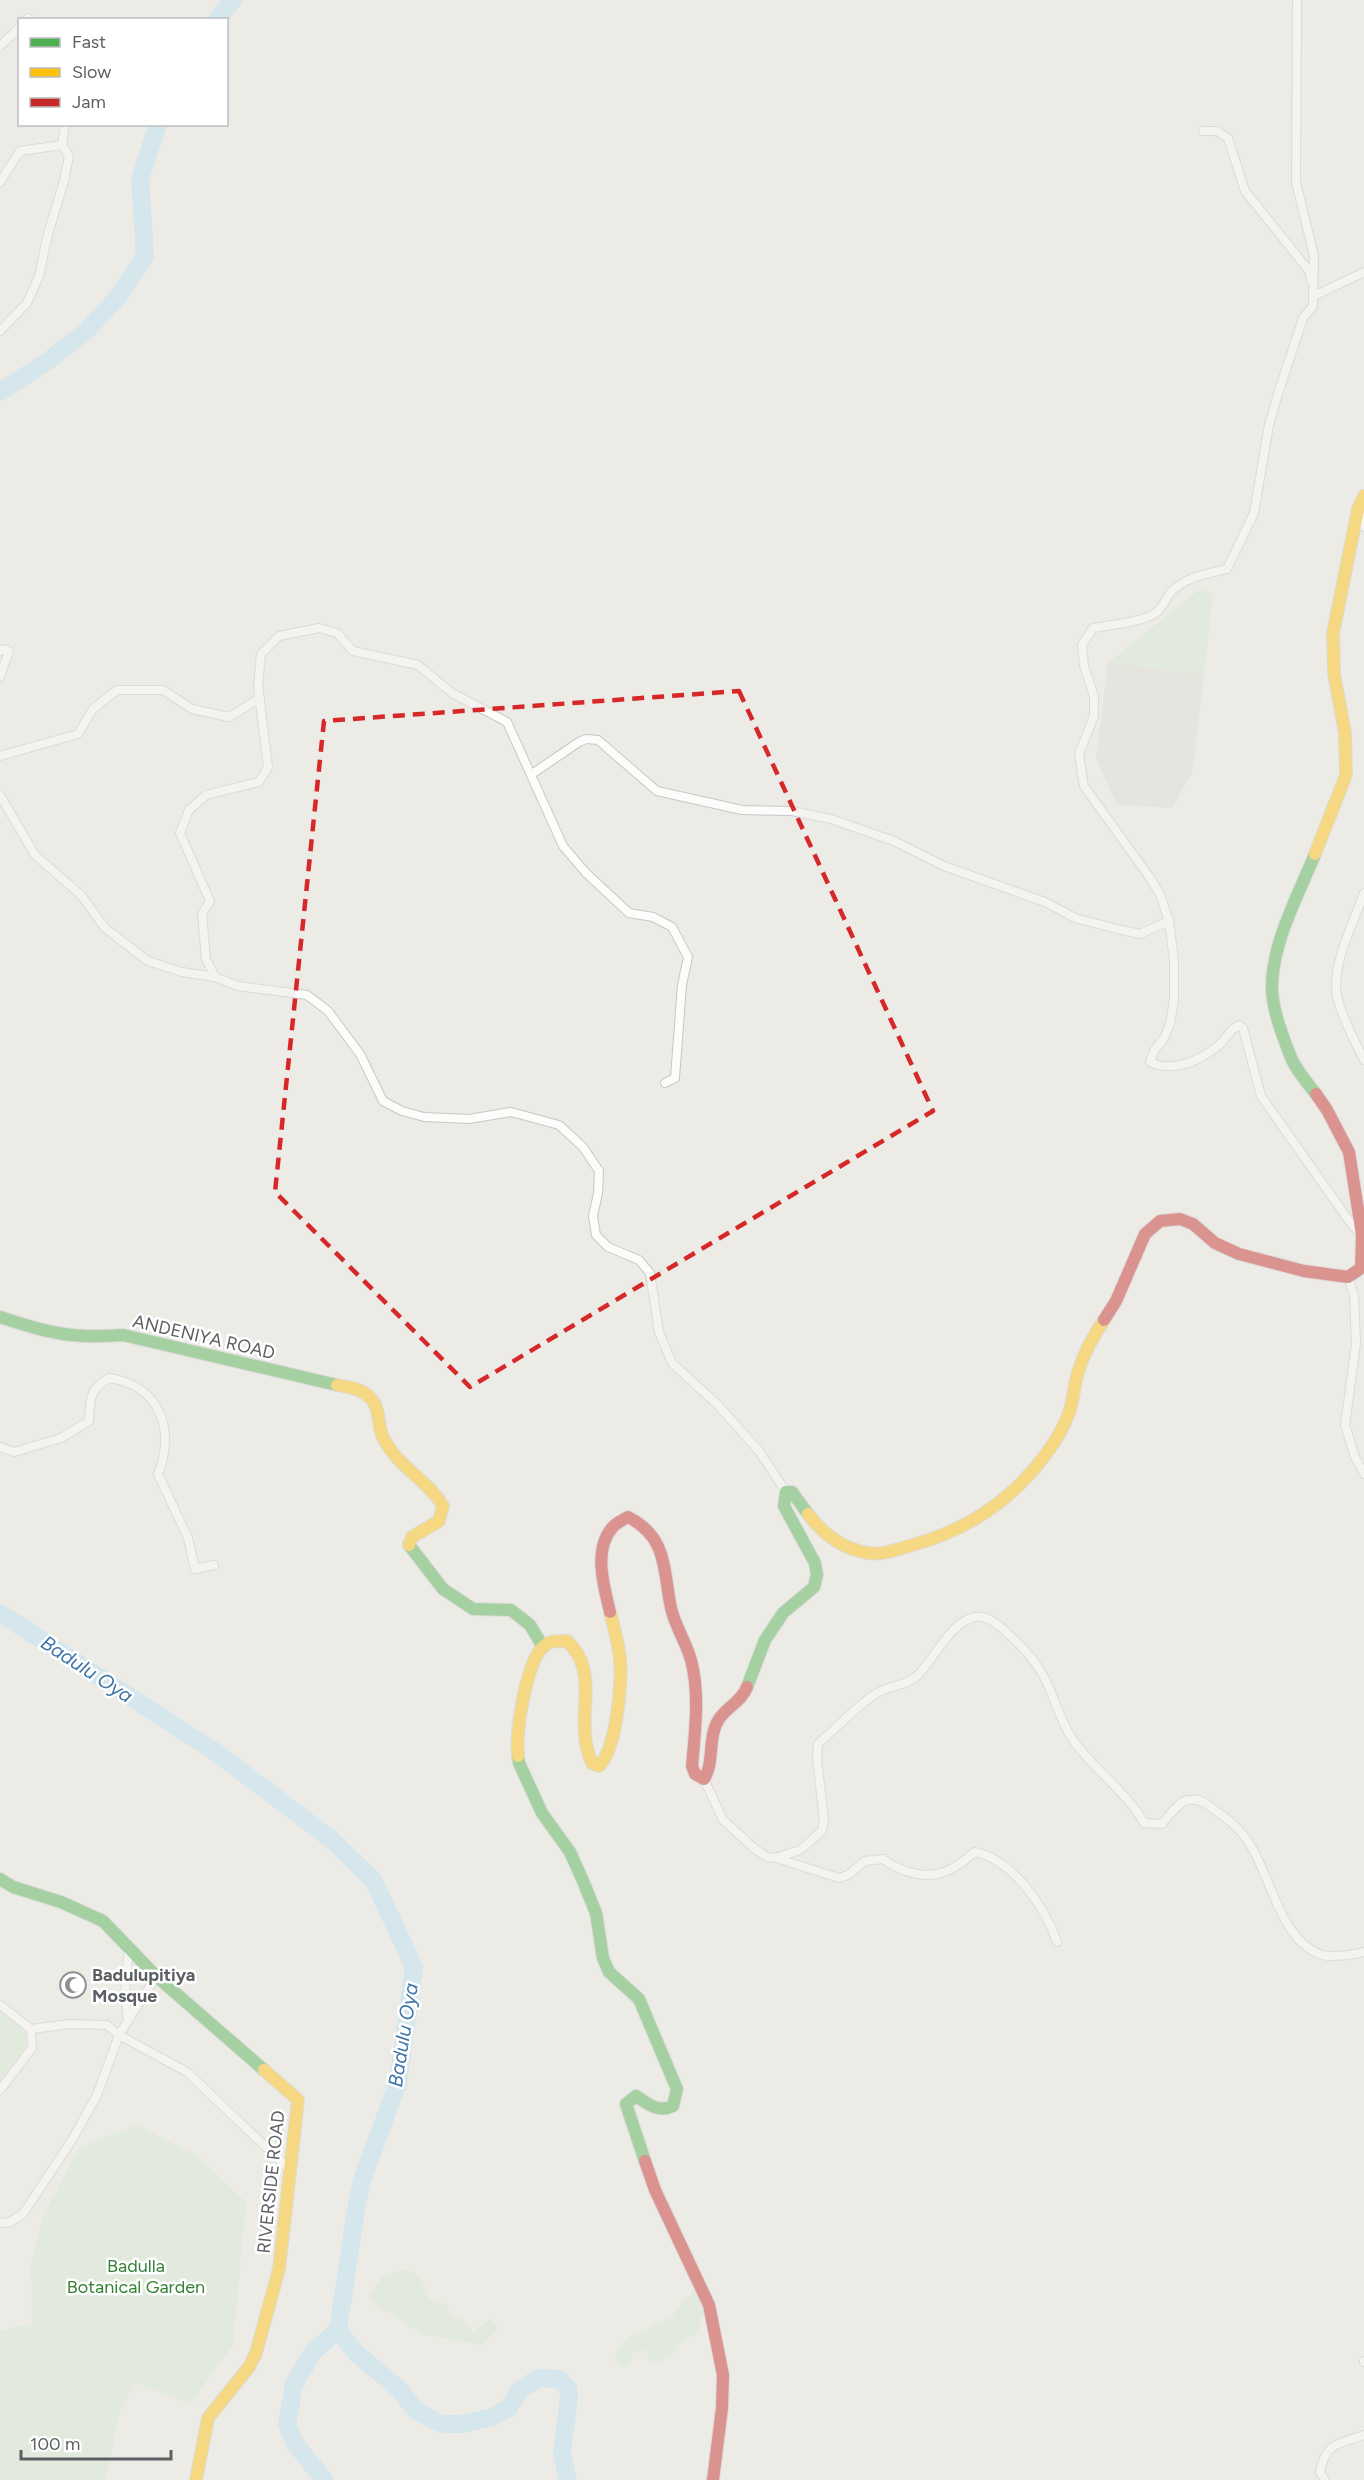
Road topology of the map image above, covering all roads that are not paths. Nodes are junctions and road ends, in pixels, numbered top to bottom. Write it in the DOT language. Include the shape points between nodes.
graph roads {
  1 [pos="1297,0"];
  2 [pos="18,29"];
  3 [pos="0,46"];
  4 [pos="65,126"];
  5 [pos="1203,131"];
  6 [pos="62,145"];
  7 [pos="1,178"];
  8 [pos="1364,272"];
  9 [pos="1314,296"];
  10 [pos="0,331"];
  11 [pos="1364,496"];
  12 [pos="1358,509"];
  13 [pos="1364,527"];
  14 [pos="0,651"];
  15 [pos="0,676"];
  16 [pos="260,698"];
  17 [pos="0,756"];
  18 [pos="532,774"];
  19 [pos="0,795"];
  20 [pos="1364,893"];
  21 [pos="1169,921"];
  22 [pos="215,978"];
  23 [pos="1364,1060"];
  24 [pos="665,1083"];
  25 [pos="1362,1235"];
  26 [pos="1362,1270"];
  27 [pos="1347,1277"];
  28 [pos="0,1317"];
  29 [pos="0,1448"];
  30 [pos="1364,1474"];
  31 [pos="786,1492"];
  32 [pos="214,1565"];
  33 [pos="543,1647"];
  34 [pos="704,1779"];
  35 [pos="775,1858"];
  36 [pos="0,1879"];
  37 [pos="1057,1942"];
  38 [pos="129,1945"];
  39 [pos="1364,1952"];
  40 [pos="156,1976"];
  41 [pos="0,2005"];
  42 [pos="128,2022"];
  43 [pos="32,2029"];
  44 [pos="119,2035"];
  45 [pos="0,2091"];
  46 [pos="289,2169"];
  47 [pos="0,2223"];
  48 [pos="1364,2435"];
  49 [pos="196,2480"];
  50 [pos="713,2480"];
  51 [pos="1325,2480"];
  1 -- 9 [label="street" via="1296,182 1314,256"];
  2 -- 3 [label="street"];
  4 -- 6 [label="street"];
  5 -- 9 [label="street" via="1217,131 1228,138 1245,191 1310,272"];
  6 -- 7 [label="street" via="20,151"];
  6 -- 10 [label="street" via="69,156 39,276 27,303"];
  8 -- 9 [label="street"];
  9 -- 21 [label="street" via="1313,306 1303,318 1269,425 1254,513 1227,570 1205,574 1172,591 1157,612 1146,617 1093,628 1082,645 1084,666 1095,696 1095,716 1079,754 1084,786 1160,894"];
  11 -- 12 [label="street"];
  12 -- 13 [label="street"];
  12 -- 25 [label="street" via="1334,633 1334,674 1345,733 1346,775 1283,934 1272,991 1293,1062 1327,1110 1349,1152"];
  14 -- 15 [label="street" via="9,651"];
  16 -- 17 [label="street" via="228,717 192,709 164,690 117,690 93,709 78,734"];
  16 -- 18 [label="street" via="261,654 279,636 319,628 337,633 353,651 418,665 452,693 507,722"];
  16 -- 22 [label="street" via="268,767 264,775 259,782 206,795 189,810 180,833 210,901 202,914 206,958"];
  18 -- 21 [label="street" via="579,742 598,740 657,791 742,810 792,811 831,819 1045,902 1075,918 1117,929 1140,934"];
  18 -- 24 [label="street" via="563,846 586,873 629,913 653,917 672,927 688,957 675,1078"];
  19 -- 22 [label="street" via="35,855 81,895 105,928 148,961"];
  20 -- 23 [label="street" via="1336,980 1348,1028"];
  21 -- 25 [label="street" via="1174,999 1170,1024 1150,1062 1161,1067 1183,1065 1218,1046 1234,1028 1243,1028 1261,1096"];
  22 -- 31 [label="street" via="238,986 307,995 328,1011 354,1046 383,1101 402,1111 424,1117 469,1119 511,1112 559,1125 583,1147 599,1171 593,1216 596,1234 608,1247 639,1260 650,1273 659,1332 672,1363 717,1404 759,1451"];
  25 -- 26 [label="street"];
  26 -- 27 [label="street"];
  27 -- 30 [label="street" via="1354,1296 1356,1343 1345,1425"];
  27 -- 31 [label="street" via="1304,1271 1239,1254 1215,1243 1193,1224 1180,1219 1160,1221 1144,1234 1116,1301 1094,1334 1079,1369 1069,1413 1047,1453 1013,1492 987,1514 932,1540 868,1553 839,1543 819,1529 792,1492"];
  28 -- 33 [label="street, ANDENIYA ROAD" via="41,1332 87,1338 123,1335 368,1395 379,1412 382,1436 409,1472 436,1494 443,1506 440,1521 412,1537 409,1546 443,1589 473,1609 511,1611 530,1624"];
  29 -- 32 [label="street" via="14,1452 61,1438 89,1421 96,1386 109,1378 126,1381 149,1394 165,1426 165,1458 158,1474 188,1538 195,1569"];
  31 -- 34 [label="street" via="784,1506 815,1563 814,1587 783,1613 765,1640 745,1693 719,1719"];
  33 -- 34 [label="street" via="553,1641 567,1641 579,1652 586,1673 586,1750 592,1763 599,1766 607,1759 616,1716 620,1659 604,1590 603,1545 618,1521 628,1517 639,1521 652,1533 662,1551 672,1610 692,1664 696,1694 692,1766 695,1774"];
  33 -- 50 [label="street" via="532,1665 520,1718 519,1763 542,1813 570,1852 583,1881 596,1913 609,1972 639,2000 677,2089 673,2106 666,2110 658,2110 636,2096 626,2104 655,2190 709,2305 723,2375"];
  34 -- 35 [label="street" via="723,1820 756,1849"];
  35 -- 37 [label="street" via="839,1878 865,1861 883,1859 896,1868 922,1876 951,1870 975,1852 987,1855 1018,1878 1035,1899"];
  35 -- 39 [label="street" via="800,1850 822,1831 825,1820 818,1744 878,1692 918,1676 949,1635 965,1622 986,1617 1028,1652 1074,1742 1144,1823 1161,1824 1178,1806 1188,1800 1201,1800 1247,1839 1301,1942 1320,1955"];
  36 -- 38 [label="street, RIVERSIDE ROAD" via="103,1921"];
  38 -- 40 [label="street, RIVERSIDE ROAD"];
  38 -- 42 [label="street" via="125,1994"];
  40 -- 42 [label="street"];
  40 -- 46 [label="street, RIVERSIDE ROAD" via="298,2100"];
  41 -- 43 [label="street"];
  42 -- 44 [label="street"];
  43 -- 44 [label="street" via="106,2025"];
  43 -- 45 [label="street" via="32,2048"];
  44 -- 46 [label="street" via="187,2072"];
  44 -- 47 [label="street" via="97,2095 72,2140 23,2214"];
  46 -- 49 [label="street, RIVERSIDE ROAD" via="279,2269 256,2354 208,2418"];
  48 -- 51 [label="street" via="1332,2446 1323,2454 1320,2472"];
}
